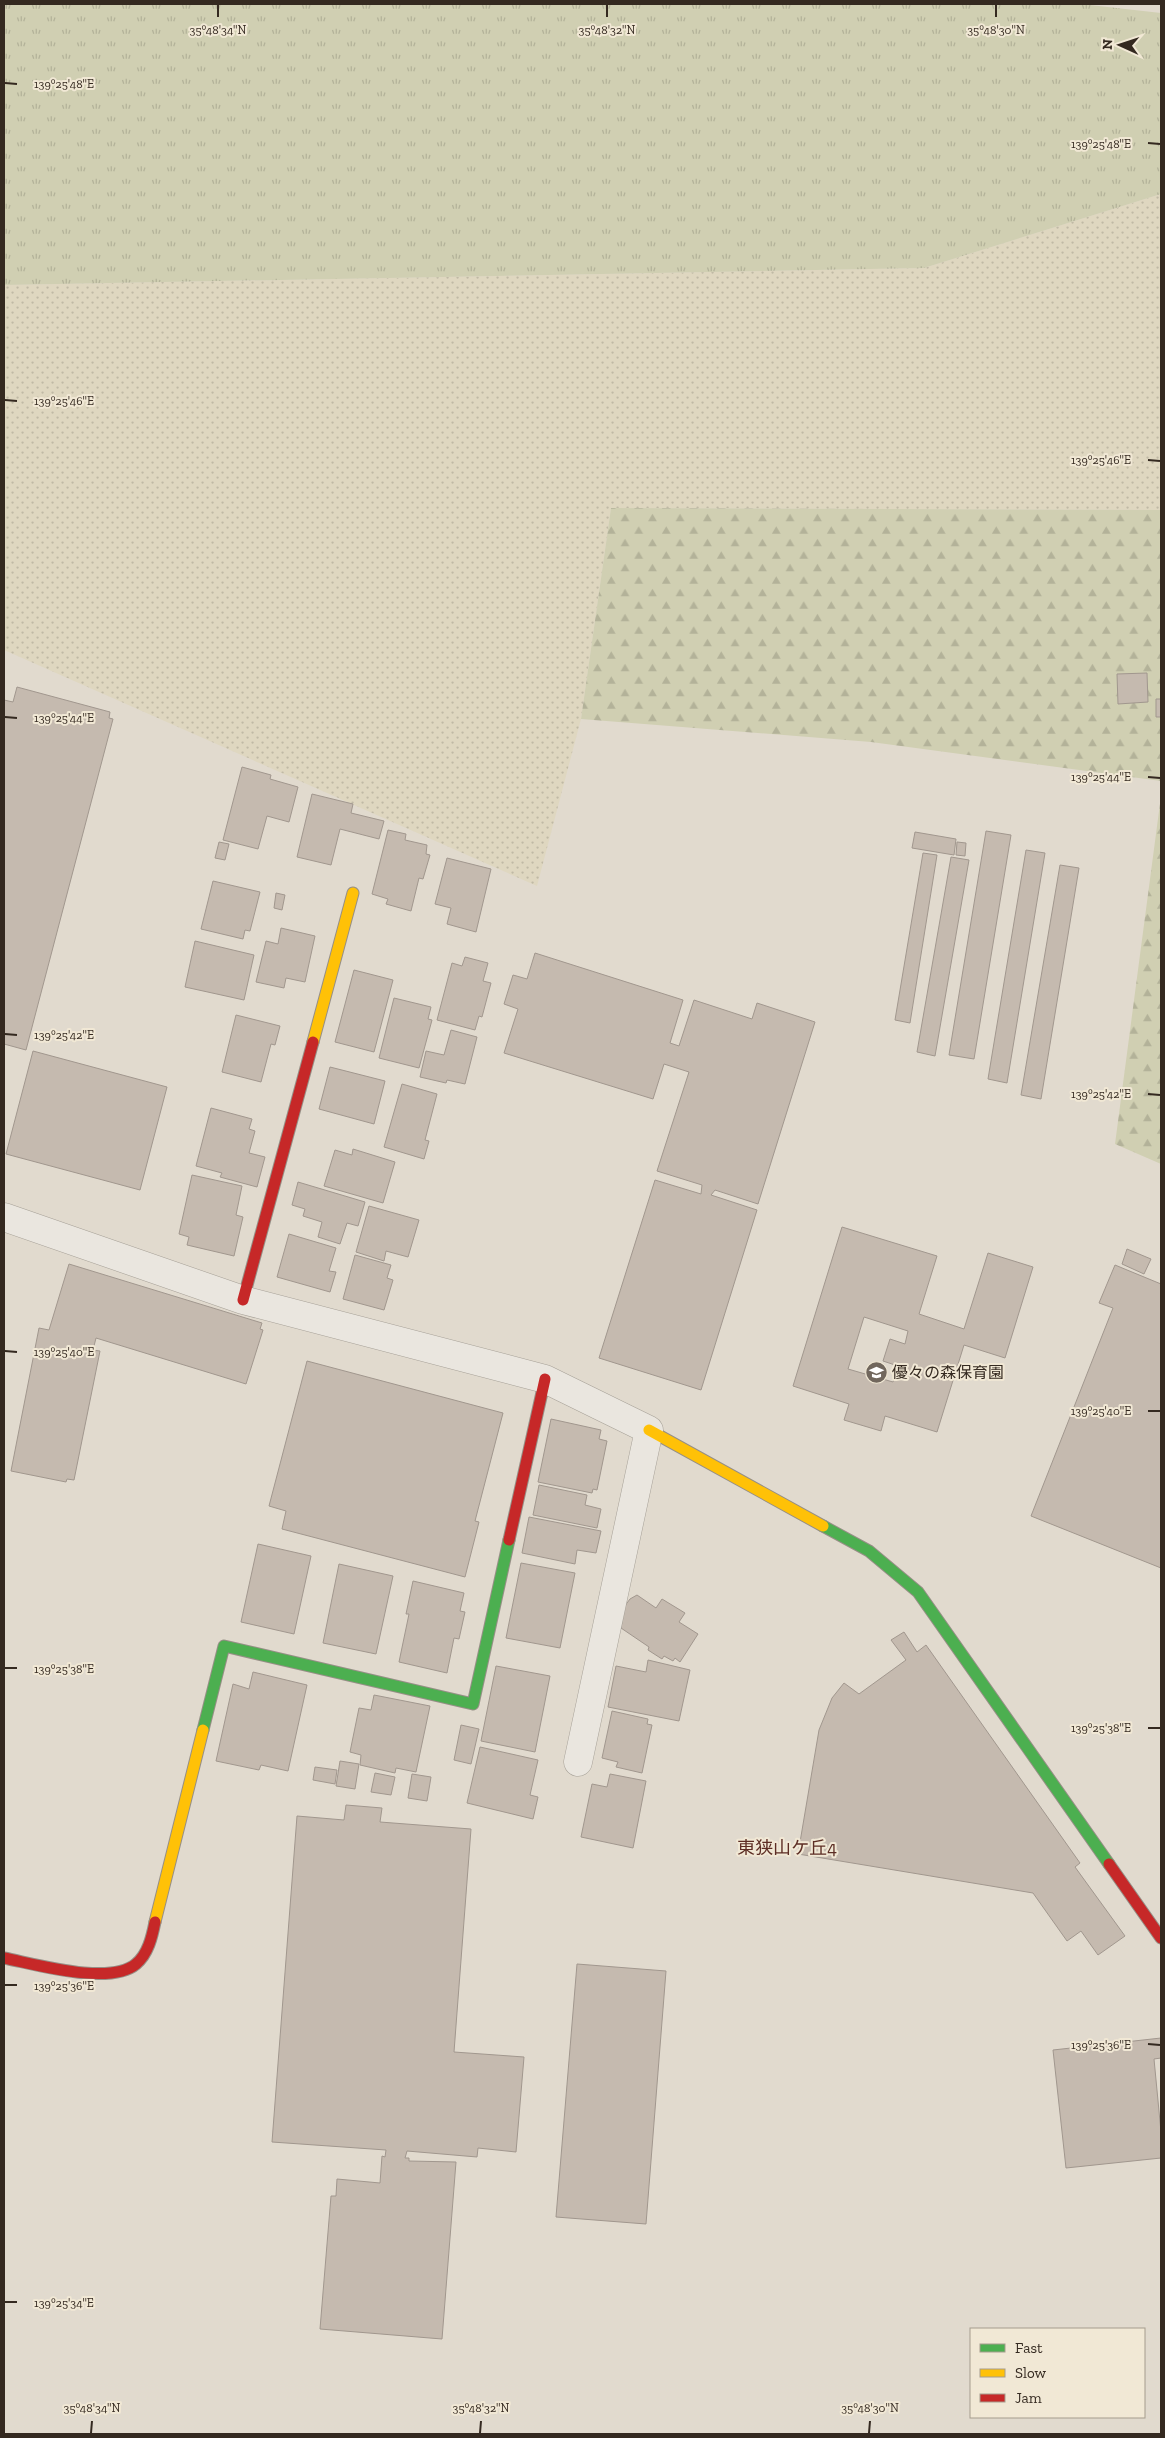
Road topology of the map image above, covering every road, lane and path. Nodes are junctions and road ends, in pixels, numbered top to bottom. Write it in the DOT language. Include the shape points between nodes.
graph roads {
  1 [pos="353,893"];
  2 [pos="4,1216"];
  3 [pos="243,1300"];
  4 [pos="545,1379"];
  5 [pos="649,1430"];
  6 [pos="578,1762"];
  7 [pos="1161,1938"];
  8 [pos="4,1958"];
  1 -- 3 [label="street"];
  2 -- 3 [label="street"];
  3 -- 4 [label="street"];
  4 -- 5 [label="street"];
  4 -- 8 [label="street" via="473,1704 224,1646 150,1943 135,1966 108,1974 78,1972"];
  5 -- 6 [label="street"];
  5 -- 7 [label="street" via="869,1551 918,1592"];
}
